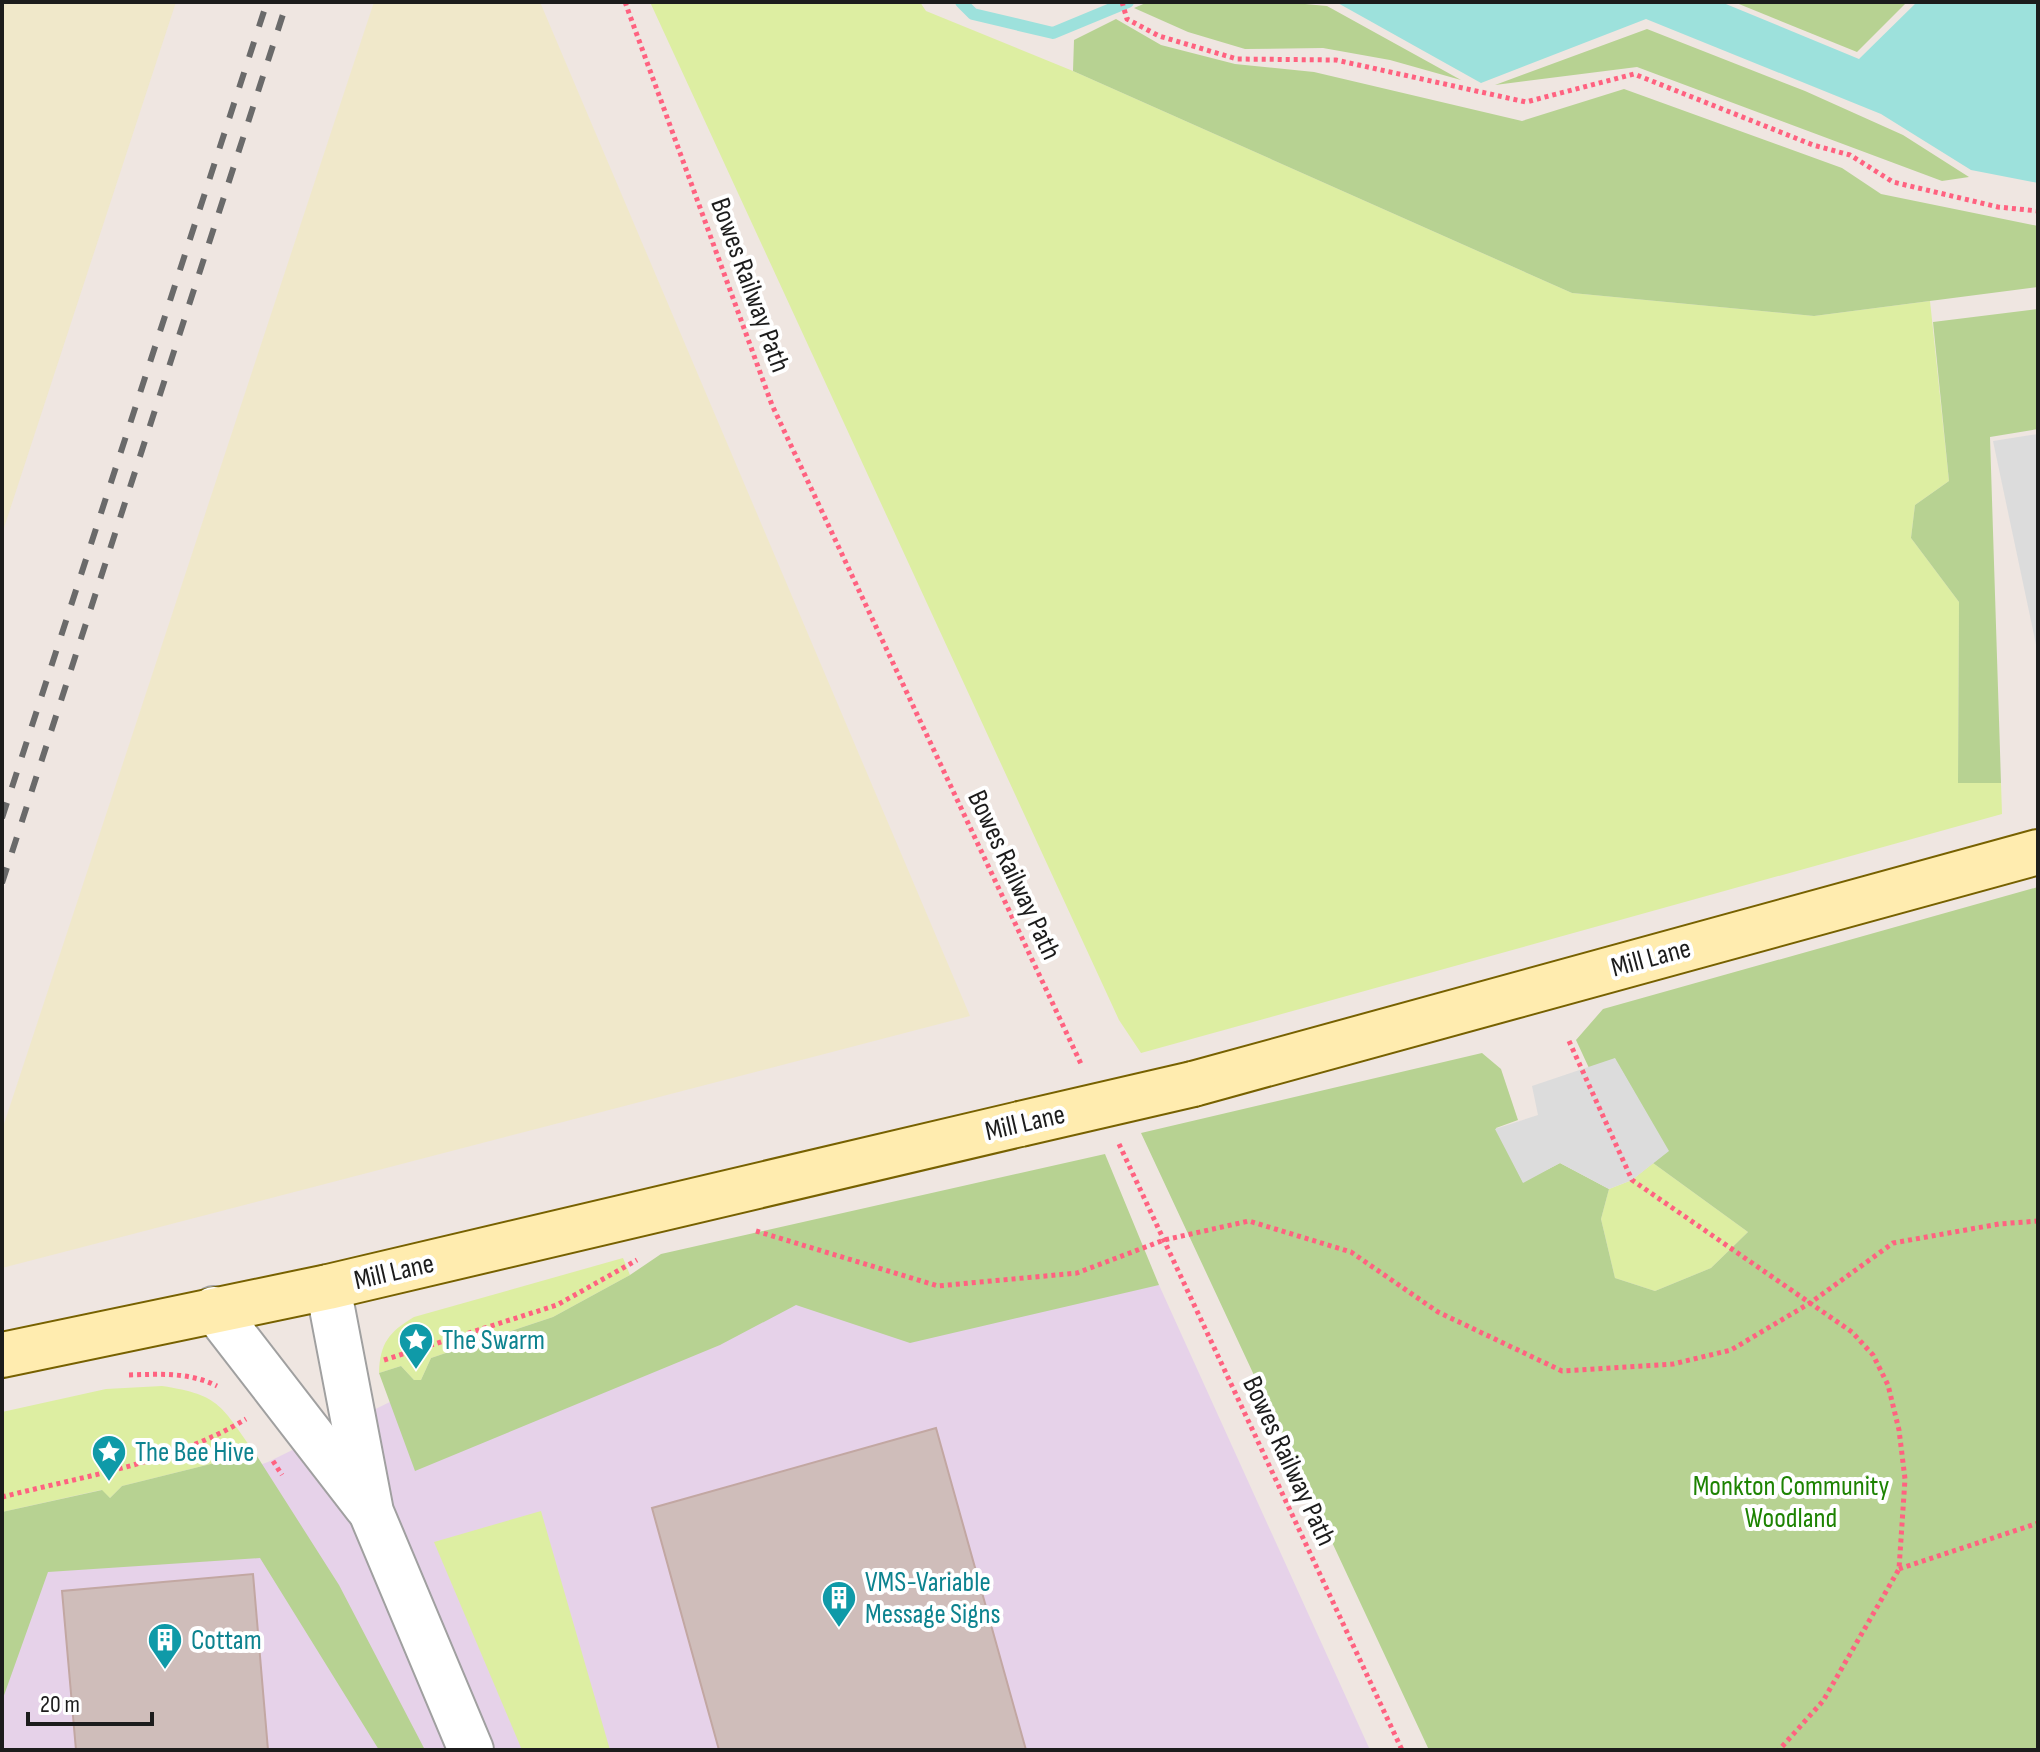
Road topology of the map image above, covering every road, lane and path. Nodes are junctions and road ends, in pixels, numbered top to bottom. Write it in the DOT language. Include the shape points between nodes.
graph roads {
  1 [pos="625,2"];
  2 [pos="1122,2"];
  3 [pos="2038,211"];
  4 [pos="2038,852"];
  5 [pos="1569,1041"];
  6 [pos="1083,1067"];
  7 [pos="1117,1139"];
  8 [pos="730,1194"];
  9 [pos="2038,1221"];
  10 [pos="1164,1240"];
  11 [pos="642,1254"];
  12 [pos="328,1287"];
  13 [pos="1810,1303"];
  14 [pos="214,1309"];
  15 [pos="2,1355"];
  16 [pos="382,1361"];
  17 [pos="121,1376"];
  18 [pos="225,1390"];
  19 [pos="239,1409"];
  20 [pos="246,1419"];
  21 [pos="253,1430"];
  22 [pos="267,1453"];
  23 [pos="282,1475"];
  24 [pos="2,1497"];
  25 [pos="371,1512"];
  26 [pos="2038,1523"];
  27 [pos="1899,1569"];
  28 [pos="471,1750"];
  29 [pos="1402,1750"];
  30 [pos="1779,1750"];
  1 -- 6 [label="path, Bowes Railway Path" via="772,405"];
  2 -- 3 [label="path" via="1127,19 1159,36 1237,59 1336,60 1526,102 1634,74 1850,155 1893,182"];
  4 -- 8 [label="main road, Mill Lane, bridge" via="1193,1084"];
  5 -- 13 [label="path" via="1632,1180"];
  7 -- 10 [label="path, Bowes Railway Path"];
  8 -- 10 [label="path" via="740,1227 938,1286 1077,1273"];
  8 -- 12 [label="main road, Mill Lane"];
  9 -- 13 [label="path" via="1893,1243"];
  10 -- 13 [label="path" via="1249,1221 1351,1252 1438,1312 1562,1371 1673,1364 1731,1350"];
  10 -- 29 [label="path, Bowes Railway Path"];
  11 -- 16 [label="path" via="557,1305"];
  12 -- 14 [label="main road, Mill Lane"];
  12 -- 25 [label="street"];
  13 -- 27 [label="path" via="1852,1332 1873,1355 1888,1385 1905,1479"];
  14 -- 15 [label="main road, Mill Lane"];
  14 -- 25 [label="street"];
  17 -- 18 [label="path" via="200,1378"];
  19 -- 20 [label="path"];
  20 -- 21 [label="path"];
  20 -- 24 [label="path" via="176,1452"];
  22 -- 23 [label="path"];
  25 -- 28 [label="street"];
  26 -- 27 [label="path"];
  27 -- 30 [label="path" via="1823,1701"];
}
